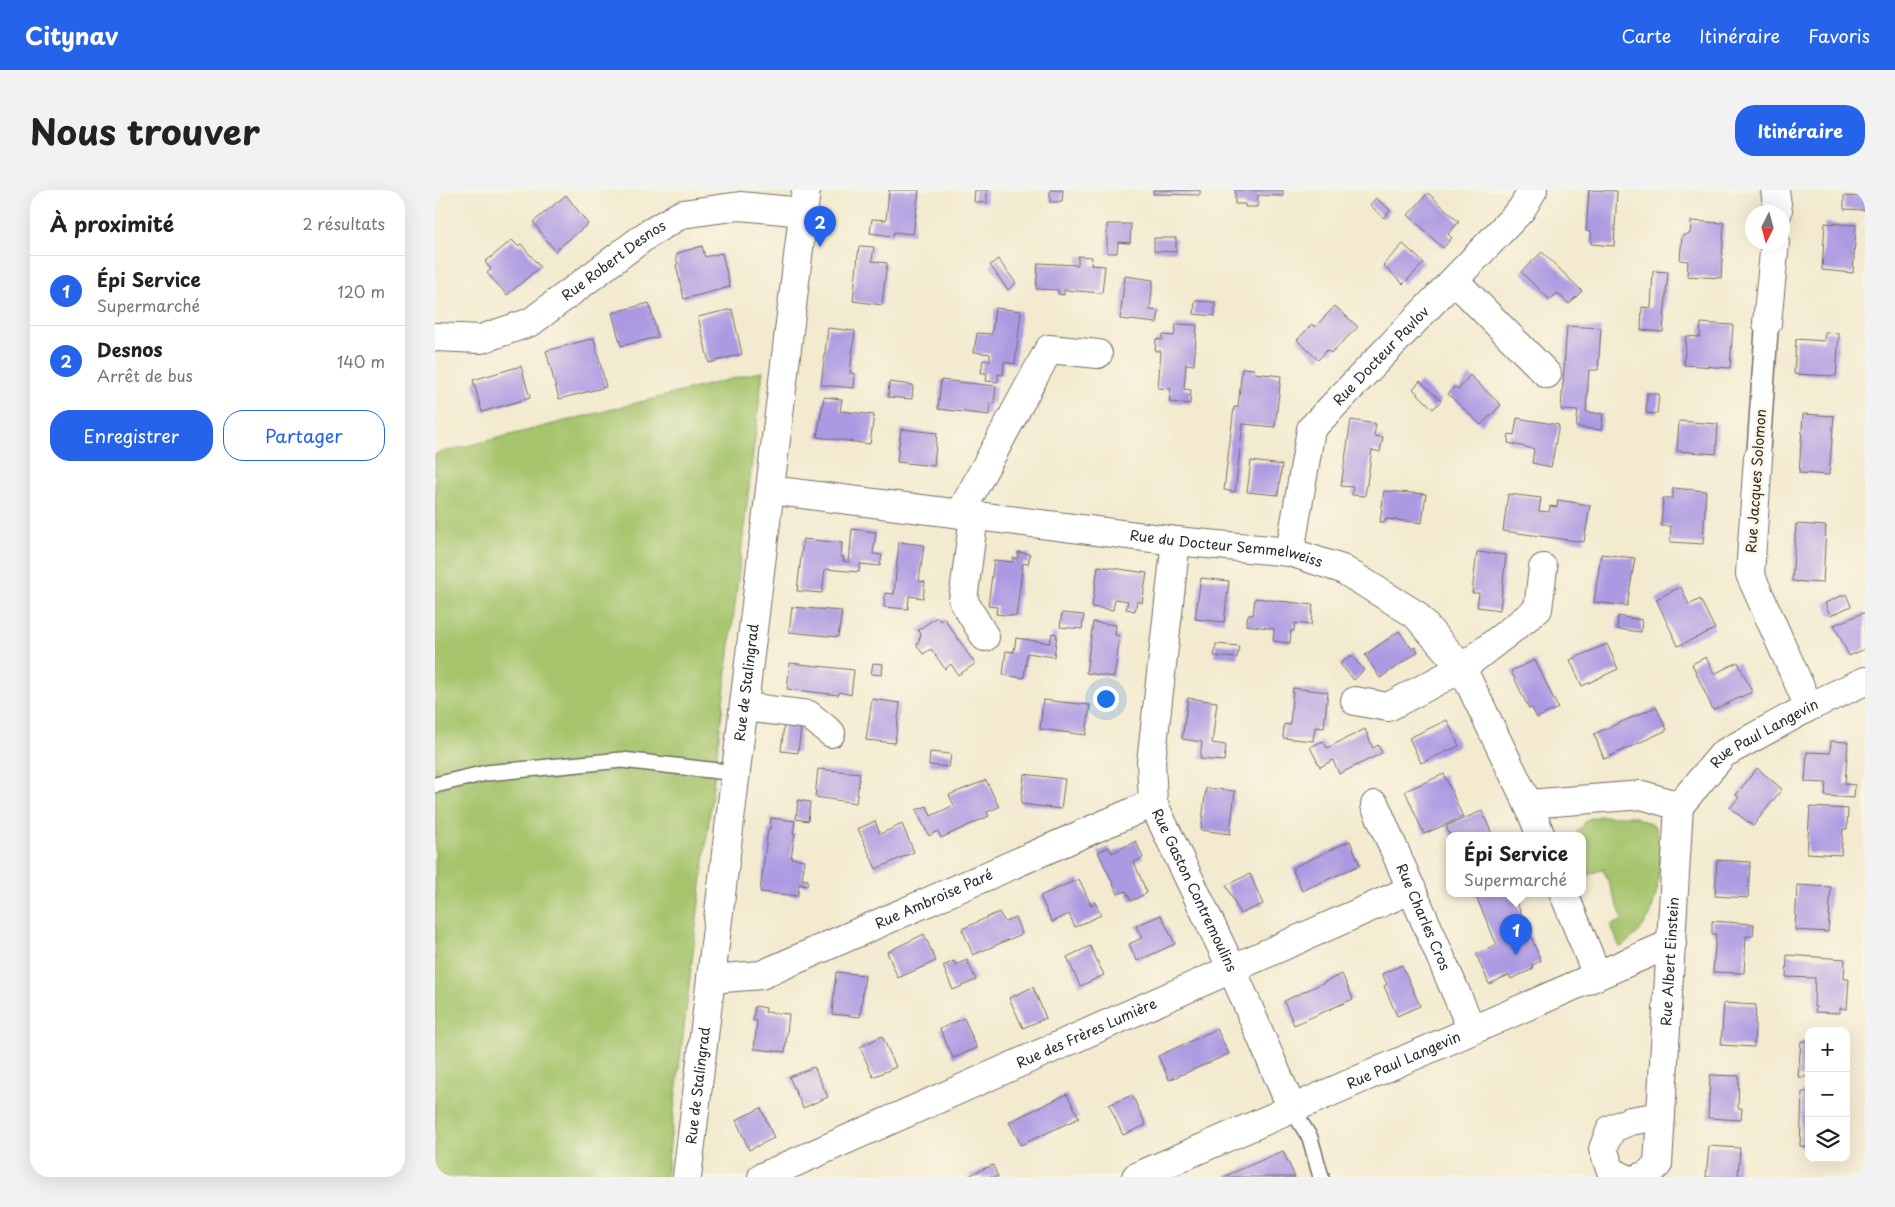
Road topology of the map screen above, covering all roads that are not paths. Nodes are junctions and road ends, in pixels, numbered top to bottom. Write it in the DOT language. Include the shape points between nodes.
graph roads {
  1 [pos="1533,190"];
  2 [pos="1775,190"];
  3 [pos="805,201"];
  4 [pos="1777,205"];
  5 [pos="1774,250"];
  6 [pos="1454,280"];
  7 [pos="1767,323"];
  8 [pos="435,337"];
  9 [pos="1098,354"];
  10 [pos="1547,374"];
  11 [pos="1758,458"];
  12 [pos="769,490"];
  13 [pos="967,515"];
  14 [pos="1176,541"];
  15 [pos="1290,552"];
  16 [pos="1543,568"];
  17 [pos="985,638"];
  18 [pos="1462,668"];
  19 [pos="1865,681"];
  20 [pos="1355,702"];
  21 [pos="743,707"];
  22 [pos="1809,707"];
  23 [pos="831,733"];
  24 [pos="735,773"];
  25 [pos="435,785"];
  26 [pos="1153,803"];
  27 [pos="1528,804"];
  28 [pos="1375,805"];
  29 [pos="1679,806"];
  30 [pos="1539,832"];
  31 [pos="1412,889"];
  32 [pos="1565,897"];
  33 [pos="1672,943"];
  34 [pos="1232,969"];
  35 [pos="1597,975"];
  36 [pos="711,979"];
  37 [pos="1472,1030"];
  38 [pos="1291,1109"];
  39 [pos="1661,1116"];
  40 [pos="687,1177"];
  41 [pos="762,1177"];
  42 [pos="1136,1177"];
  43 [pos="1321,1177"];
  44 [pos="1623,1177"];
  45 [pos="1640,1177"];
  1 -- 6 [label="street, Rue Docteur Pavlov" via="1521,210"];
  2 -- 4 [label="street"];
  3 -- 8 [label="street, Rue Robert Desnos" via="682,214 648,234 531,322 481,339"];
  3 -- 12 [label="street, Rue de Stalingrad"];
  5 -- 7 [label="street, Rue Jacques Solomon"];
  6 -- 10 [label="street"];
  6 -- 15 [label="street, Rue Docteur Pavlov" via="1311,429"];
  7 -- 11 [label="street, Rue Jacques Solomon"];
  9 -- 13 [label="street" via="1049,348"];
  11 -- 22 [label="street, Rue Jacques Solomon" via="1750,574"];
  12 -- 13 [label="street, Rue du Docteur Semmelweiss"];
  12 -- 21 [label="street, Rue de Stalingrad"];
  13 -- 14 [label="street, Rue du Docteur Semmelweiss"];
  13 -- 17 [label="street" via="963,600"];
  14 -- 15 [label="street, Rue du Docteur Semmelweiss"];
  14 -- 26 [label="street, Rue Gaston Contremoulins" via="1151,762"];
  15 -- 18 [label="street, Rue du Docteur Semmelweiss" via="1341,568 1415,614"];
  16 -- 18 [label="street" via="1537,609"];
  18 -- 20 [label="street" via="1387,708"];
  18 -- 27 [label="street, Rue du Docteur Semmelweiss"];
  19 -- 22 [label="street, Rue Paul Langevin"];
  21 -- 23 [label="street" via="809,715"];
  21 -- 24 [label="street, Rue de Stalingrad"];
  22 -- 29 [label="street, Rue Paul Langevin" via="1723,754"];
  24 -- 25 [label="lane" via="622,760 486,773"];
  24 -- 36 [label="street, Rue de Stalingrad"];
  26 -- 34 [label="street, Rue Gaston Contremoulins"];
  26 -- 36 [label="street, Rue Ambroise Paré" via="761,975"];
  27 -- 29 [label="street" via="1642,795"];
  27 -- 30 [label="street, Rue du Docteur Semmelweiss"];
  28 -- 31 [label="street, Rue Charles Cros"];
  29 -- 33 [label="street, Rue Albert Einstein"];
  31 -- 34 [label="street, Rue des Frères Lumière"];
  31 -- 37 [label="street, Rue Charles Cros"];
  32 -- 35 [label="street"];
  33 -- 35 [label="street, Rue Paul Langevin"];
  33 -- 39 [label="street, Rue Albert Einstein"];
  34 -- 38 [label="street, Rue Gaston Contremoulins"];
  34 -- 41 [label="street, Rue des Frères Lumière"];
  35 -- 37 [label="street, Rue Paul Langevin"];
  36 -- 40 [label="street, Rue de Stalingrad"];
  37 -- 38 [label="street, Rue Paul Langevin"];
  38 -- 42 [label="street, Rue Paul Langevin"];
  38 -- 43 [label="lane" via="1310,1138"];
  39 -- 44 [label="street" via="1630,1120 1611,1128 1603,1149 1611,1171"];
  39 -- 45 [label="street, Rue Albert Einstein" via="1658,1164 1646,1176"];
}
